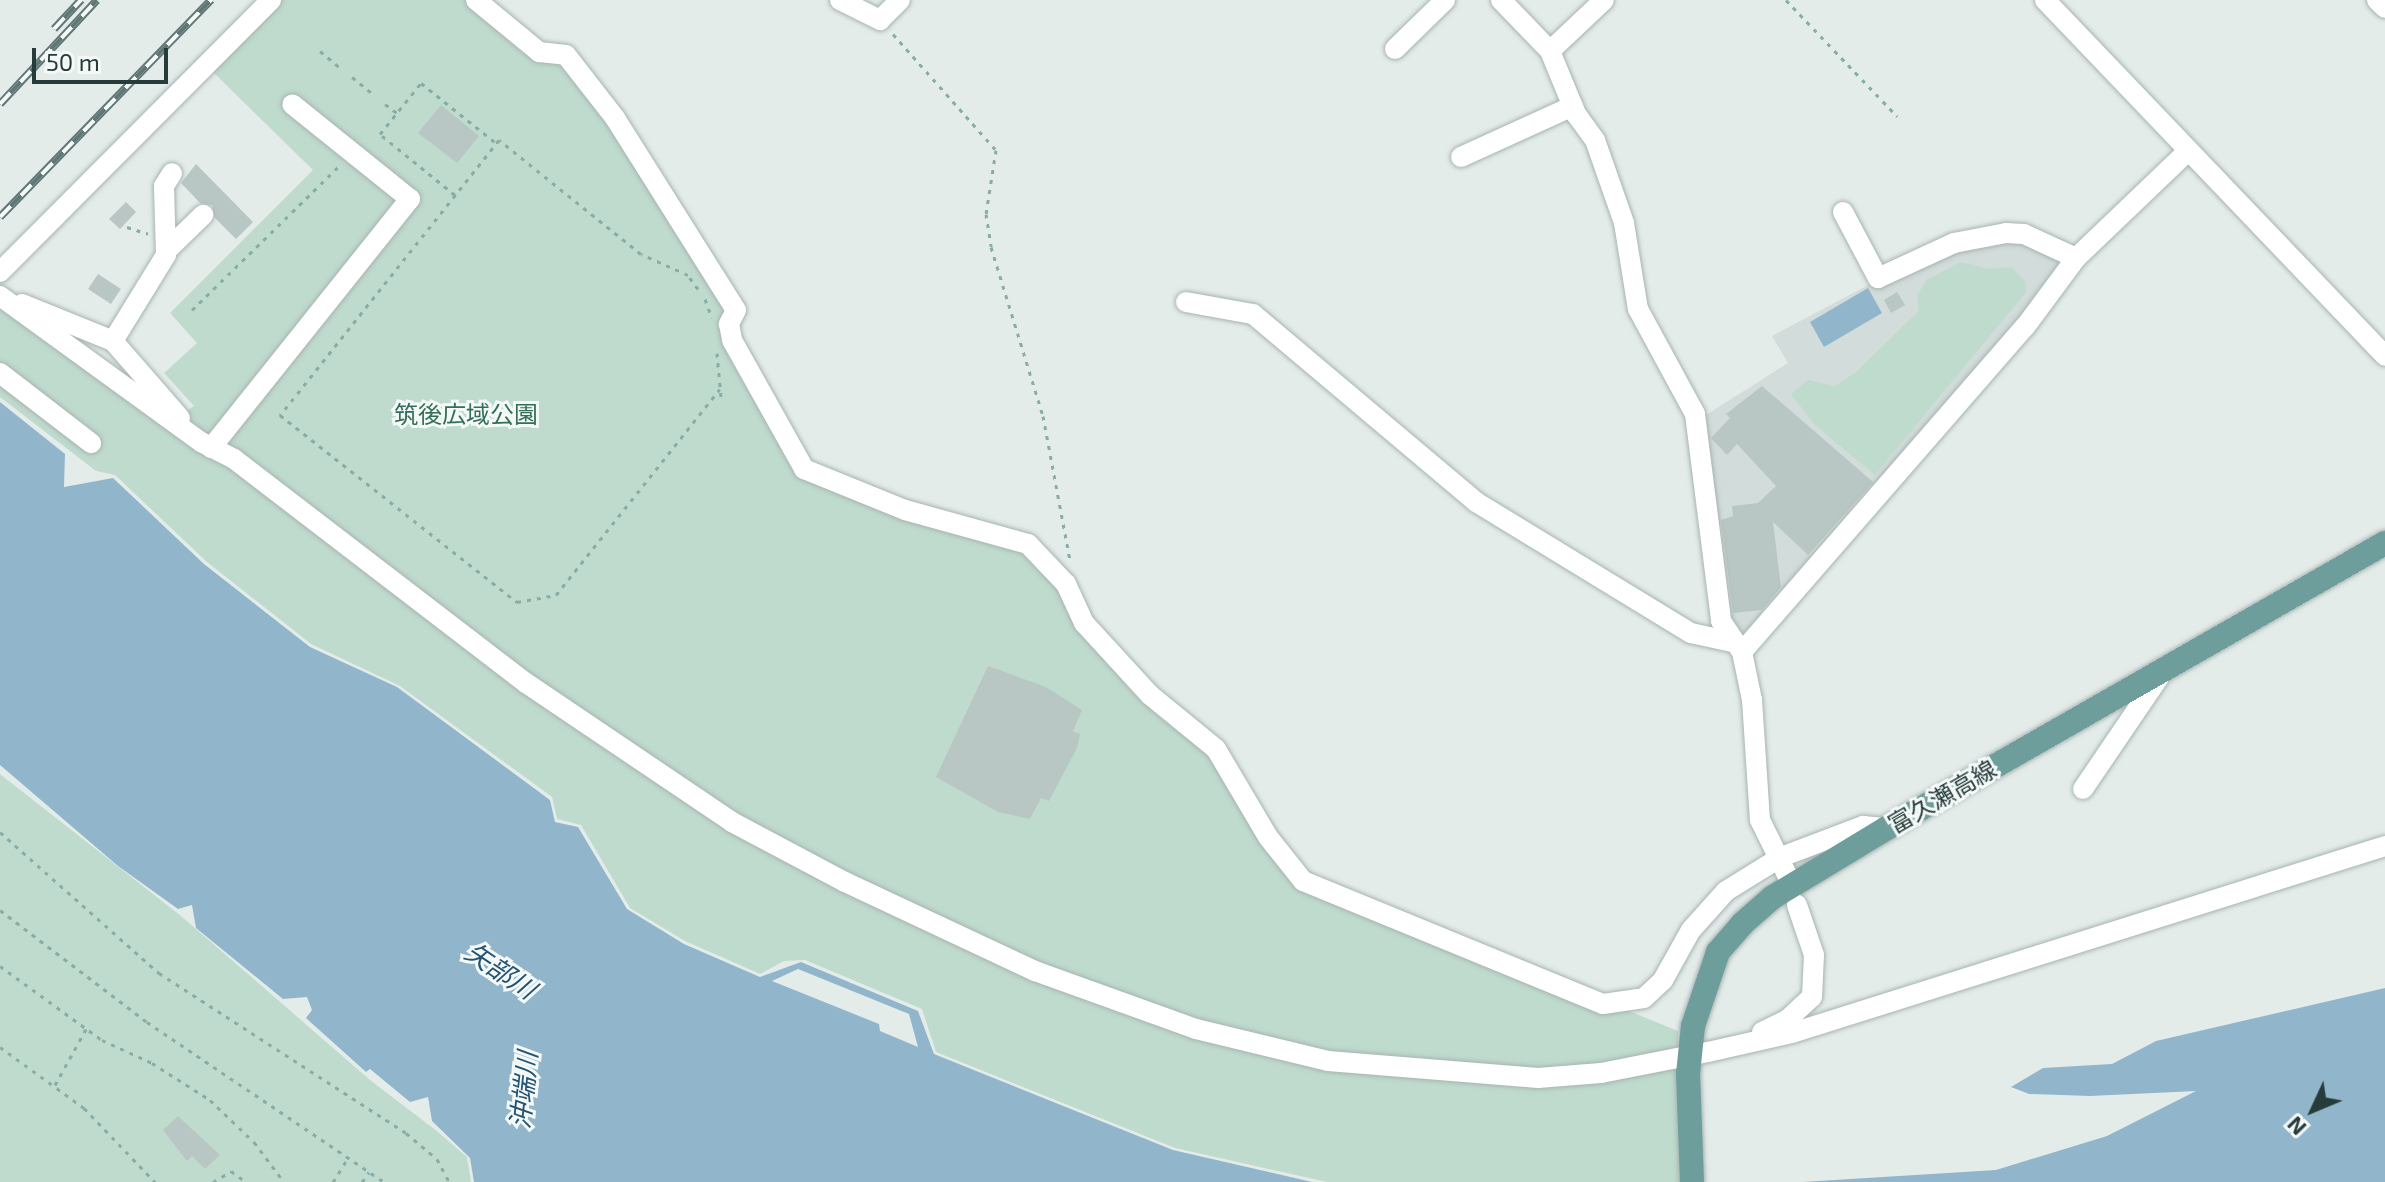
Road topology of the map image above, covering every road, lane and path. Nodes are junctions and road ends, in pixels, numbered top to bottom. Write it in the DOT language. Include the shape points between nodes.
graph roads {
  1 [pos="271,0"];
  2 [pos="476,0"];
  3 [pos="840,0"];
  4 [pos="900,0"];
  5 [pos="1445,0"];
  6 [pos="1501,0"];
  7 [pos="1604,0"];
  8 [pos="1786,0"];
  9 [pos="2045,0"];
  10 [pos="2377,0"];
  11 [pos="2385,8"];
  12 [pos="880,20"];
  13 [pos="1395,49"];
  14 [pos="320,51"];
  15 [pos="1550,51"];
  16 [pos="340,68"];
  17 [pos="352,77"];
  18 [pos="374,95"];
  19 [pos="292,104"];
  20 [pos="385,104"];
  21 [pos="1573,106"];
  22 [pos="397,113"];
  23 [pos="1897,116"];
  24 [pos="380,134"];
  25 [pos="367,142"];
  26 [pos="496,143"];
  27 [pos="2188,151"];
  28 [pos="1461,157"];
  29 [pos="344,166"];
  30 [pos="172,173"];
  31 [pos="455,195"];
  32 [pos="1843,212"];
  33 [pos="203,215"];
  34 [pos="166,251"];
  35 [pos="2076,258"];
  36 [pos="0,272"];
  37 [pos="0,295"];
  38 [pos="1186,302"];
  39 [pos="192,310"];
  40 [pos="714,327"];
  41 [pos="113,341"];
  42 [pos="716,342"];
  43 [pos="2385,356"];
  44 [pos="0,373"];
  45 [pos="720,389"];
  46 [pos="721,397"];
  47 [pos="91,443"];
  48 [pos="206,445"];
  49 [pos="2385,543"];
  50 [pos="1066,584"];
  51 [pos="1737,647"];
  52 [pos="2164,670"];
  53 [pos="2083,789"];
  54 [pos="1887,828"];
  55 [pos="0,832"];
  56 [pos="2385,846"];
  57 [pos="1781,857"];
  58 [pos="1788,877"];
  59 [pos="1797,905"];
  60 [pos="0,910"];
  61 [pos="0,966"];
  62 [pos="86,1029"];
  63 [pos="1736,1046"];
  64 [pos="0,1047"];
  65 [pos="1695,1059"];
  66 [pos="55,1085"];
  67 [pos="348,1158"];
  68 [pos="369,1171"];
  69 [pos="155,1182"];
  70 [pos="213,1182"];
  71 [pos="246,1182"];
  72 [pos="284,1182"];
  73 [pos="333,1182"];
  74 [pos="362,1182"];
  75 [pos="384,1182"];
  76 [pos="449,1182"];
  77 [pos="1692,1182"];
  1 -- 36 [label="street"];
  2 -- 50 [label="street" via="539,52 566,55 615,118 736,310 729,324 732,340 804,469 905,510 1028,544"];
  3 -- 12 [label="street"];
  4 -- 12 [label="street"];
  5 -- 13 [label="street"];
  6 -- 15 [label="street"];
  7 -- 15 [label="street"];
  8 -- 23 [label="path"];
  9 -- 27 [label="street"];
  10 -- 11 [label="street"];
  12 -- 50 [label="path" via="996,150 986,214 991,247 1043,416 1048,463 1071,555"];
  14 -- 16 [label="path"];
  15 -- 21 [label="street"];
  17 -- 18 [label="path"];
  19 -- 48 [label="street" via="410,199"];
  20 -- 22 [label="path"];
  21 -- 28 [label="street"];
  21 -- 51 [label="street" via="1595,140 1624,223 1638,309 1695,414 1721,621"];
  22 -- 24 [label="path"];
  22 -- 26 [label="path" via="421,83"];
  24 -- 25 [label="path"];
  24 -- 31 [label="path"];
  26 -- 31 [label="path"];
  26 -- 40 [label="path" via="641,254 688,275 705,297"];
  27 -- 35 [label="street"];
  27 -- 43 [label="street"];
  29 -- 39 [label="path"];
  30 -- 34 [label="street" via="164,186"];
  31 -- 45 [label="path" via="280,415 505,596 517,602 556,595"];
  32 -- 35 [label="street" via="1878,278 1954,243 2006,233 2024,234"];
  33 -- 34 [label="street"];
  34 -- 41 [label="street"];
  35 -- 51 [label="street" via="2015,339"];
  37 -- 41 [label="street"];
  37 -- 48 [label="street"];
  38 -- 51 [label="street" via="1253,314 1476,502 1691,633"];
  41 -- 48 [label="street"];
  42 -- 45 [label="path"];
  44 -- 47 [label="street"];
  45 -- 46 [label="path"];
  48 -- 65 [label="street" via="234,459 526,683 732,822 1035,971 1196,1029 1328,1061 1538,1078"];
  49 -- 52 [label="main road, 富久瀬高線"];
  50 -- 57 [label="street" via="1084,623 1150,695 1216,749 1276,849 1303,881 1603,1004 1644,998 1663,980 1691,930 1726,891"];
  51 -- 57 [label="street" via="1752,700 1760,820"];
  52 -- 53 [label="street"];
  52 -- 54 [label="main road, 富久瀬高線"];
  54 -- 57 [label="street" via="1863,826"];
  54 -- 65 [label="main road, 富久瀬高線" via="1773,897 1730,937 1706,982"];
  55 -- 76 [label="path" via="159,973 406,1133 437,1159"];
  56 -- 63 [label="street" via="1792,1033"];
  57 -- 58 [label="street"];
  59 -- 63 [label="street" via="1814,955 1812,997 1787,1020"];
  60 -- 67 [label="path" via="147,1022"];
  61 -- 62 [label="path"];
  62 -- 66 [label="path"];
  62 -- 72 [label="path" via="210,1100 254,1142"];
  63 -- 65 [label="street"];
  64 -- 66 [label="path"];
  65 -- 77 [label="main road, 富久瀬高線"];
  66 -- 69 [label="path"];
  67 -- 68 [label="path"];
  67 -- 73 [label="path"];
  68 -- 74 [label="path"];
  68 -- 75 [label="path"];
  70 -- 71 [label="path" via="231,1171"];
}
